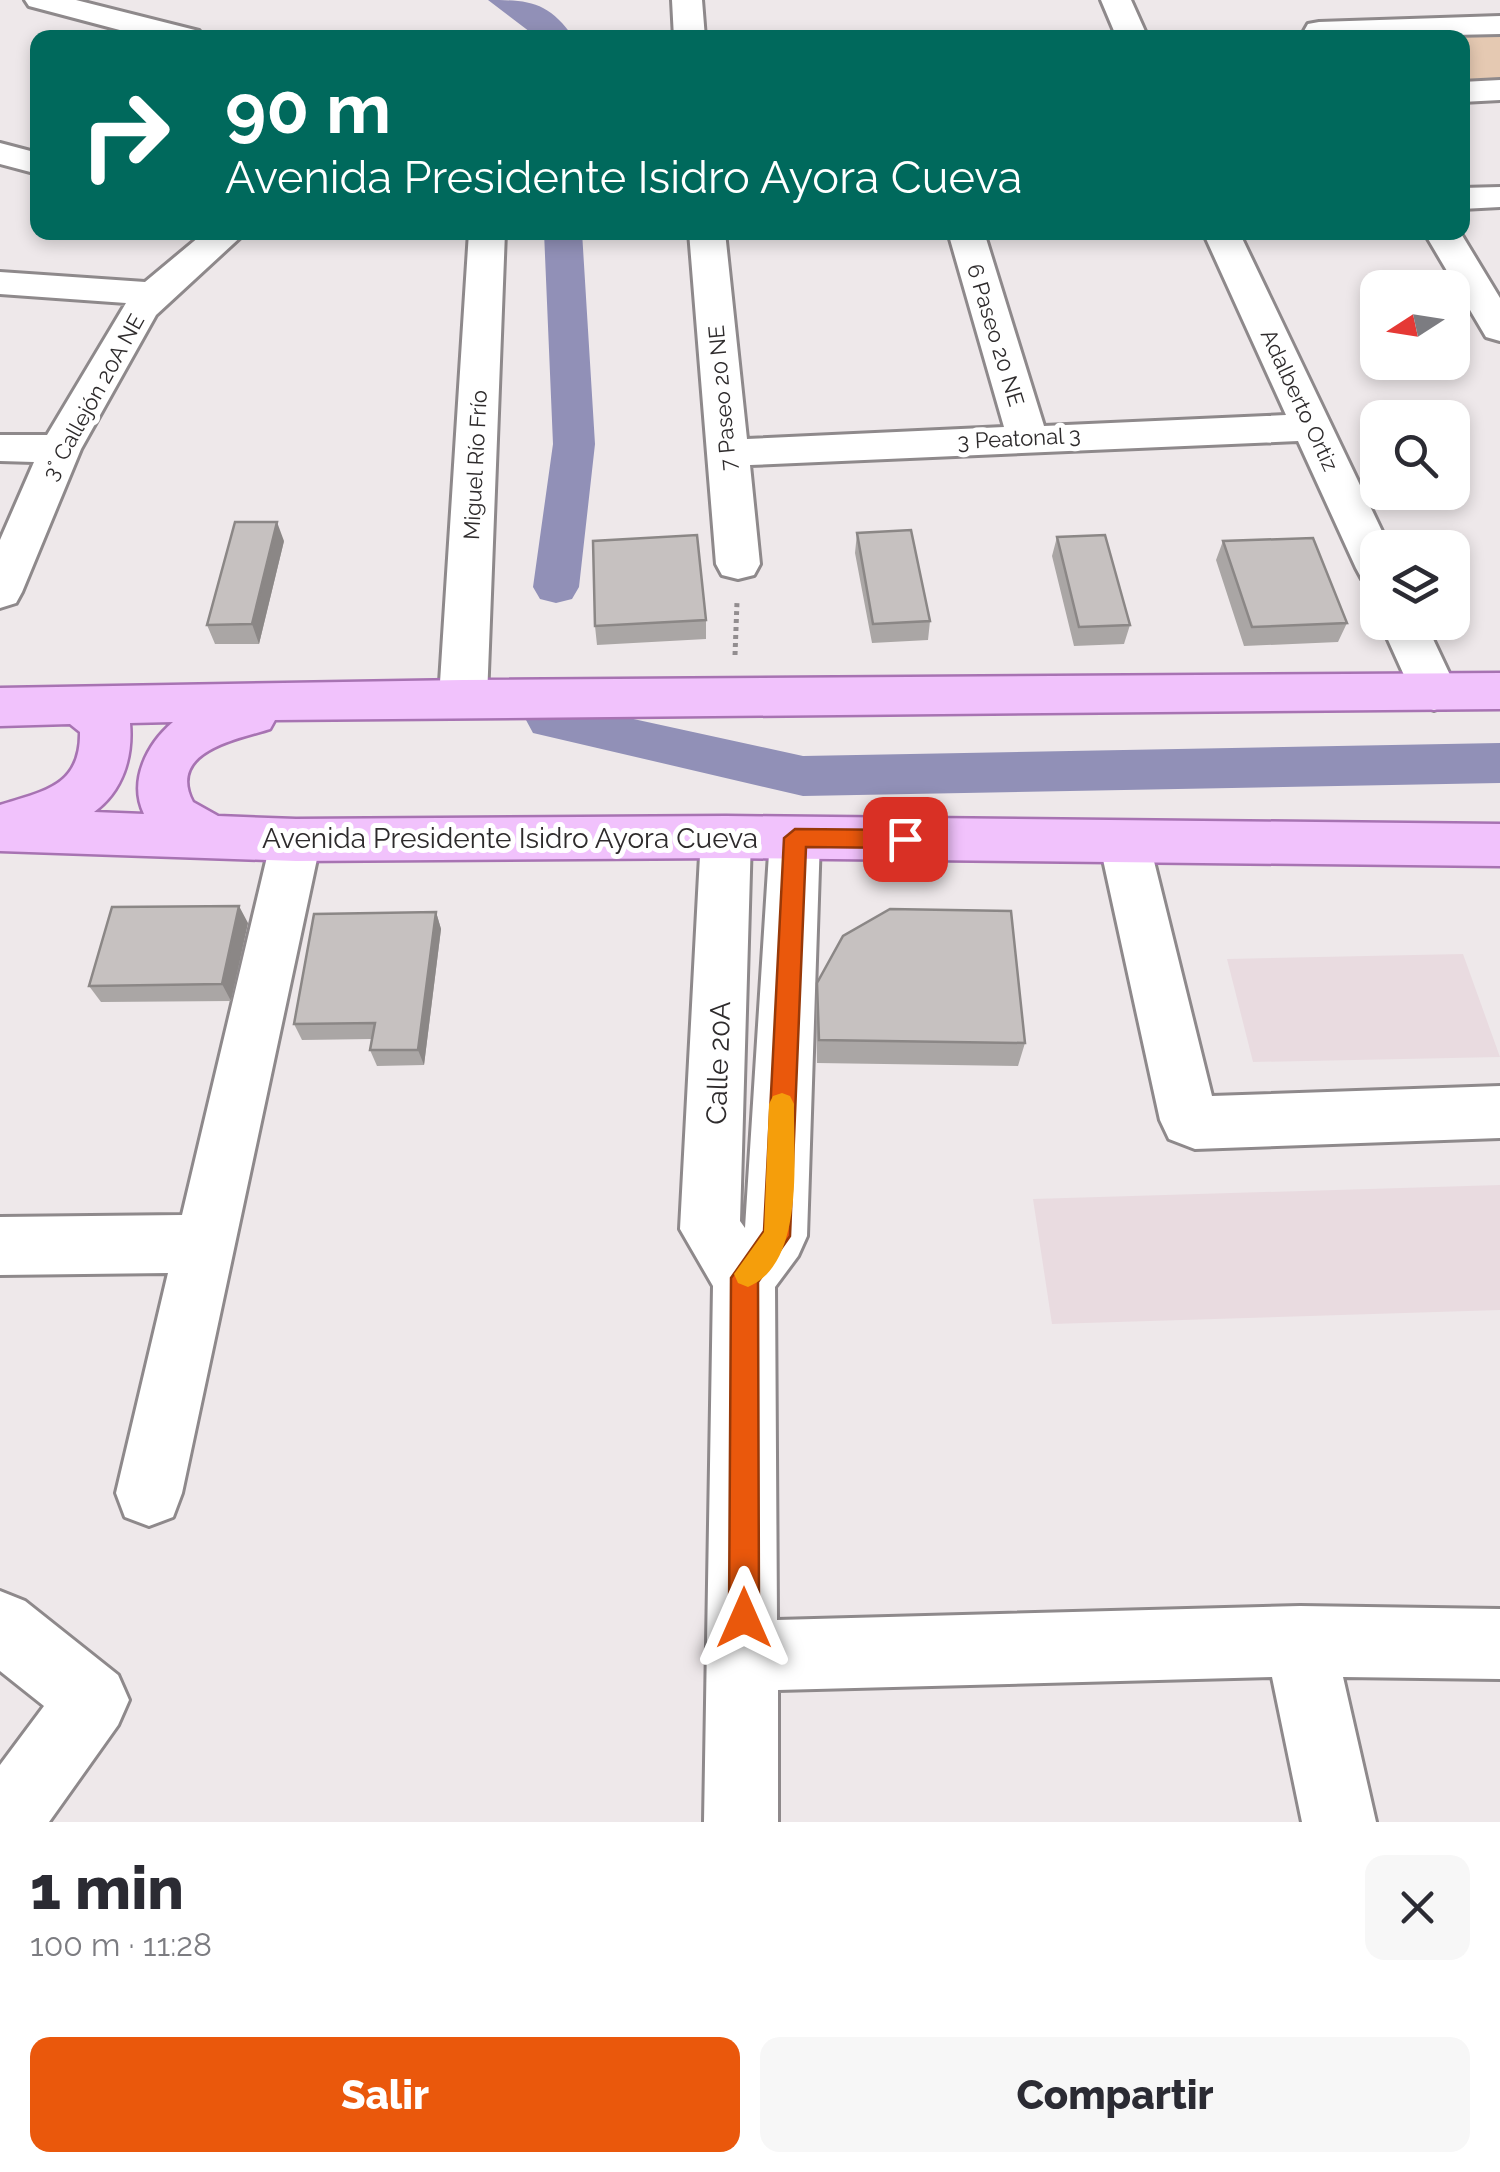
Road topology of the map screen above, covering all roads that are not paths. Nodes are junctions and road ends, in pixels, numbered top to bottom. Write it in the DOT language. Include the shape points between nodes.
graph roads {
  1 [pos="40,0"];
  2 [pos="687,0"];
  3 [pos="1116,0"];
  4 [pos="1302,0"];
  5 [pos="1500,25"];
  6 [pos="157,30"];
  7 [pos="689,30"];
  8 [pos="1130,30"];
  9 [pos="1319,30"];
  10 [pos="1401,30"];
  11 [pos="1500,90"];
  12 [pos="1470,92"];
  13 [pos="0,153"];
  14 [pos="30,162"];
  15 [pos="1500,197"];
  16 [pos="1470,199"];
  17 [pos="218,240"];
  18 [pos="487,240"];
  19 [pos="708,240"];
  20 [pos="968,240"];
  21 [pos="1225,240"];
  22 [pos="1447,240"];
  23 [pos="0,282"];
  24 [pos="152,294"];
  25 [pos="1499,326"];
  26 [pos="1313,427"];
  27 [pos="1027,437"];
  28 [pos="0,448"];
  29 [pos="60,449"];
  30 [pos="726,454"];
  31 [pos="1360,530"];
  32 [pos="738,564"];
  33 [pos="0,592"];
  34 [pos="1410,640"];
  35 [pos="1500,691"];
  36 [pos="1434,692"];
  37 [pos="464,698"];
  38 [pos="384,699"];
  39 [pos="80,705"];
  40 [pos="0,707"];
  41 [pos="0,827"];
  42 [pos="726,837"];
  43 [pos="217,838"];
  44 [pos="795,838"];
  45 [pos="296,840"];
  46 [pos="1124,841"];
  47 [pos="1500,846"];
  48 [pos="1500,1112"];
  49 [pos="202,1244"];
  50 [pos="0,1246"];
  51 [pos="744,1278"];
  52 [pos="149,1493"];
  53 [pos="0,1626"];
  54 [pos="1300,1641"];
  55 [pos="1500,1644"];
  56 [pos="744,1656"];
  57 [pos="4,1822"];
  58 [pos="741,1822"];
  59 [pos="1339,1822"];
  1 -- 6 [label="street"];
  2 -- 7 [label="street"];
  3 -- 8 [label="street"];
  4 -- 9 [label="street"];
  5 -- 10 [label="street"];
  11 -- 12 [label="street"];
  13 -- 14 [label="street"];
  15 -- 16 [label="street"];
  17 -- 24 [label="street, 3° Callejón 20A NE"];
  18 -- 37 [label="street, Miguel Río Frío"];
  19 -- 30 [label="street, 7 Paseo 20 NE"];
  20 -- 27 [label="street, 6 Paseo 20 NE"];
  21 -- 26 [label="street, Adalberto Ortiz"];
  22 -- 25 [label="street"];
  23 -- 24 [label="street"];
  24 -- 29 [label="street, 3° Callejón 20A NE"];
  26 -- 27 [label="street, 3 Peatonal 3"];
  26 -- 31 [label="street, Adalberto Ortiz"];
  27 -- 30 [label="street, 3 Peatonal 3"];
  28 -- 29 [label="street"];
  29 -- 33 [label="street, 3° Callejón 20A NE"];
  30 -- 32 [label="street, 7 Paseo 20 NE"];
  34 -- 36 [label="street"];
  35 -- 36 [label="main road"];
  36 -- 37 [label="main road"];
  37 -- 38 [label="main road"];
  38 -- 39 [label="main road"];
  38 -- 43 [label="main road" via="228,719 194,733 163,775 162,800 175,819"];
  39 -- 40 [label="main road"];
  39 -- 41 [label="main road" via="105,724 108,745 86,792 53,811"];
  41 -- 43 [label="main road, Avenida Presidente Isidro Ayora Cueva"];
  42 -- 44 [label="main road, Avenida Presidente Isidro Ayora Cueva"];
  42 -- 45 [label="main road, Avenida Presidente Isidro Ayora Cueva"];
  42 -- 51 [label="street, Calle 20A" via="710,1229"];
  43 -- 45 [label="main road, Avenida Presidente Isidro Ayora Cueva"];
  44 -- 46 [label="main road, Avenida Presidente Isidro Ayora Cueva"];
  44 -- 51 [label="street" via="777,1236"];
  45 -- 49 [label="street"];
  46 -- 47 [label="main road, Avenida Presidente Isidro Ayora Cueva"];
  46 -- 48 [label="street" via="1189,1120"];
  49 -- 50 [label="street"];
  49 -- 52 [label="street"];
  51 -- 56 [label="street"];
  53 -- 57 [label="street" via="93,1700"];
  54 -- 55 [label="street"];
  54 -- 56 [label="street"];
  54 -- 59 [label="street"];
  56 -- 58 [label="street"];
}
